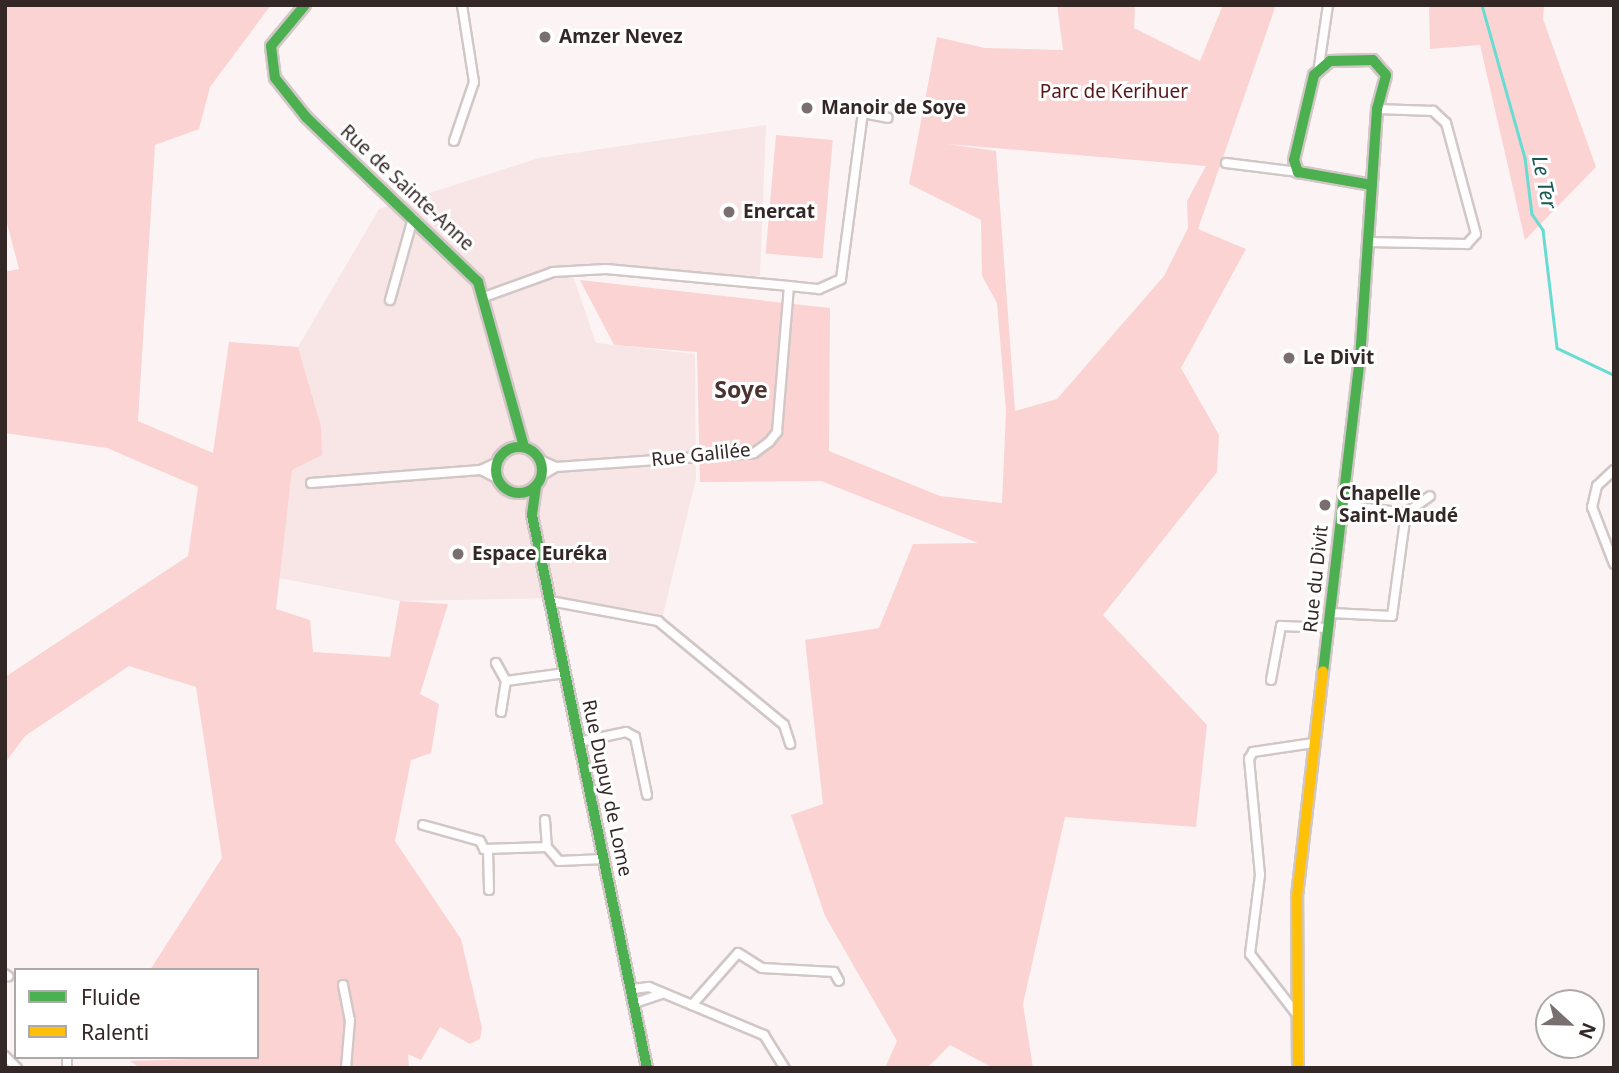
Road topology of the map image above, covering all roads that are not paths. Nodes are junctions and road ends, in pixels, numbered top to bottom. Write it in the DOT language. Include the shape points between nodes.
graph roads {
  1 [pos="305,5"];
  2 [pos="462,5"];
  3 [pos="1328,5"];
  4 [pos="1319,66"];
  5 [pos="1377,109"];
  6 [pos="888,118"];
  7 [pos="454,141"];
  8 [pos="1226,163"];
  9 [pos="1298,172"];
  10 [pos="1372,185"];
  11 [pos="413,218"];
  12 [pos="1368,242"];
  13 [pos="789,286"];
  14 [pos="484,296"];
  15 [pos="390,300"];
  16 [pos="514,421"];
  17 [pos="524,447"];
  18 [pos="508,449"];
  19 [pos="540,460"];
  20 [pos="498,462"];
  21 [pos="556,467"];
  22 [pos="1614,470"];
  23 [pos="481,471"];
  24 [pos="542,475"];
  25 [pos="497,478"];
  26 [pos="311,484"];
  27 [pos="536,486"];
  28 [pos="517,493"];
  29 [pos="1430,496"];
  30 [pos="1342,505"];
  31 [pos="1406,513"];
  32 [pos="532,515"];
  33 [pos="1614,564"];
  34 [pos="550,601"];
  35 [pos="1331,612"];
  36 [pos="1329,628"];
  37 [pos="496,663"];
  38 [pos="565,673"];
  39 [pos="1271,680"];
  40 [pos="506,681"];
  41 [pos="500,712"];
  42 [pos="579,742"];
  43 [pos="1313,743"];
  44 [pos="790,744"];
  45 [pos="648,795"];
  46 [pos="545,820"];
  47 [pos="424,825"];
  48 [pos="547,847"];
  49 [pos="488,849"];
  50 [pos="604,859"];
  51 [pos="489,890"];
  52 [pos="839,981"];
  53 [pos="343,985"];
  54 [pos="632,989"];
  55 [pos="663,994"];
  56 [pos="635,1003"];
  57 [pos="692,1005"];
  58 [pos="1295,1012"];
  59 [pos="5,1056"];
  60 [pos="17,1068"];
  61 [pos="346,1068"];
  62 [pos="647,1068"];
  63 [pos="785,1068"];
  64 [pos="1298,1068"];
  1 -- 11 [label="street, Rue de Sainte-Anne" via="271,46 275,78 306,117"];
  2 -- 7 [label="street" via="474,82"];
  3 -- 4 [label="street"];
  4 -- 5 [label="street, Rue du Divit" via="1373,60 1386,75"];
  4 -- 9 [label="street" via="1294,160"];
  5 -- 10 [label="street, Rue du Divit"];
  5 -- 12 [label="street" via="1433,111 1446,122 1476,234 1467,244"];
  6 -- 13 [label="street" via="863,113 841,279 819,289"];
  8 -- 9 [label="street"];
  9 -- 10 [label="street"];
  10 -- 12 [label="street, Rue du Divit"];
  11 -- 14 [label="street, Rue de Sainte-Anne" via="463,264"];
  11 -- 15 [label="street"];
  12 -- 30 [label="street, Rue du Divit"];
  13 -- 14 [label="street" via="606,270 553,272"];
  13 -- 21 [label="street, Rue Galilée" via="777,432 769,442 754,453"];
  14 -- 16 [label="street, Rue de Sainte-Anne"];
  16 -- 17 [label="street, Rue de Sainte-Anne"];
  16 -- 18 [label="street, Rue de Sainte-Anne"];
  17 -- 18 [label="street"];
  17 -- 19 [label="street"];
  18 -- 20 [label="street"];
  19 -- 21 [label="street, Rue Galilée"];
  19 -- 24 [label="street"];
  20 -- 23 [label="street"];
  20 -- 25 [label="street"];
  21 -- 24 [label="street, Rue Galilée"];
  22 -- 33 [label="street" via="1597,486 1592,507"];
  23 -- 25 [label="street"];
  23 -- 26 [label="street"];
  24 -- 27 [label="street"];
  25 -- 28 [label="street"];
  27 -- 28 [label="street"];
  27 -- 32 [label="street, Rue Dupuy de Lome"];
  28 -- 32 [label="street, Rue Dupuy de Lome"];
  29 -- 31 [label="street"];
  30 -- 31 [label="street"];
  30 -- 35 [label="street, Rue du Divit"];
  31 -- 35 [label="street" via="1392,616"];
  32 -- 34 [label="street, Rue Dupuy de Lome"];
  34 -- 38 [label="street, Rue Dupuy de Lome"];
  34 -- 44 [label="street" via="658,621 784,725"];
  35 -- 36 [label="street, Rue du Divit"];
  36 -- 39 [label="street" via="1281,626"];
  36 -- 43 [label="street, Rue du Divit"];
  37 -- 40 [label="street"];
  38 -- 40 [label="street"];
  38 -- 42 [label="street, Rue Dupuy de Lome"];
  40 -- 41 [label="street"];
  42 -- 45 [label="street" via="626,732 635,737"];
  42 -- 50 [label="street, Rue Dupuy de Lome"];
  43 -- 58 [label="street, Rue du Divit" via="1297,895"];
  43 -- 58 [label="street" via="1253,752 1249,759 1260,875 1250,954"];
  46 -- 48 [label="street"];
  47 -- 49 [label="street"];
  48 -- 49 [label="street"];
  48 -- 50 [label="street" via="559,861"];
  49 -- 51 [label="street"];
  50 -- 54 [label="street, Rue Dupuy de Lome"];
  52 -- 57 [label="street" via="834,972 762,968 738,953"];
  53 -- 61 [label="street" via="350,1020"];
  54 -- 55 [label="street"];
  54 -- 56 [label="street, Rue Dupuy de Lome"];
  55 -- 56 [label="street"];
  55 -- 57 [label="street"];
  56 -- 62 [label="street, Rue Dupuy de Lome"];
  57 -- 63 [label="street" via="764,1035"];
  58 -- 64 [label="street, Rue du Divit"];
  59 -- 60 [label="street"];
}
